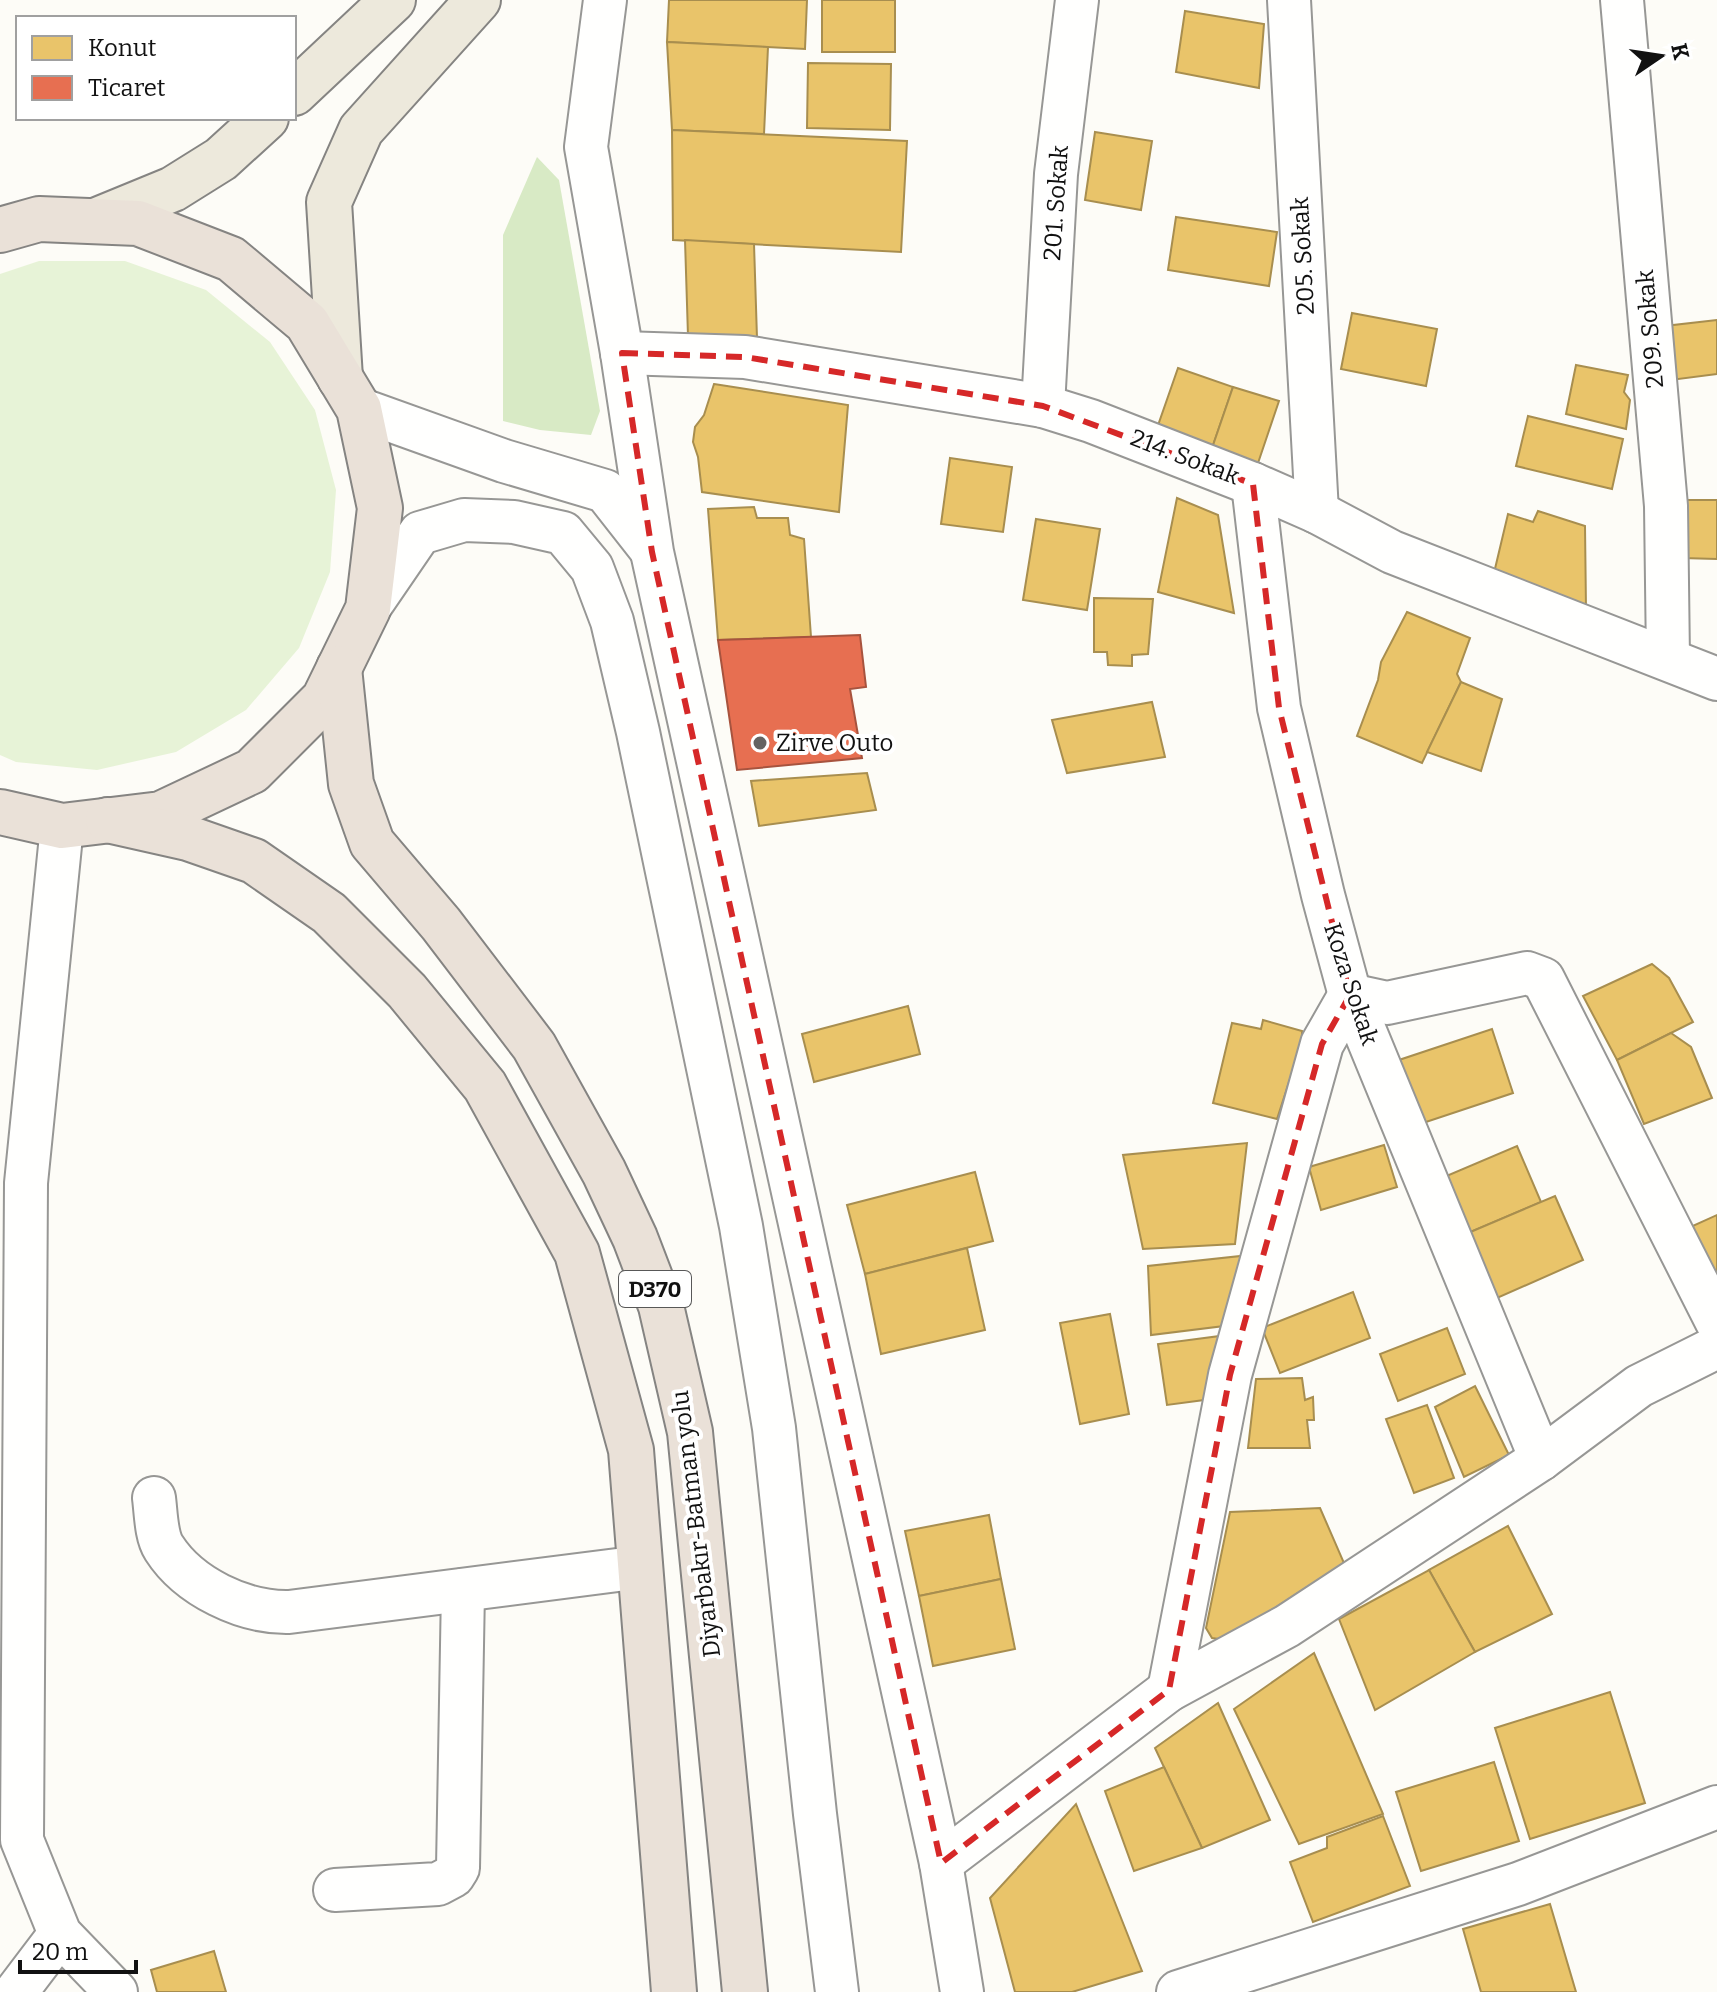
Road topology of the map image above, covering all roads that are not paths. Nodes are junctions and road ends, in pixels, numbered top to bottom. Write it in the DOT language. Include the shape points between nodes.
graph roads {
  1 [pos="393,0"];
  2 [pos="478,0"];
  3 [pos="605,0"];
  4 [pos="1077,0"];
  5 [pos="1289,0"];
  6 [pos="1622,0"];
  7 [pos="296,91"];
  8 [pos="264,120"];
  9 [pos="95,221"];
  10 [pos="0,230"];
  11 [pos="622,353"];
  12 [pos="350,393"];
  13 [pos="1043,406"];
  14 [pos="1253,484"];
  15 [pos="1317,512"];
  16 [pos="652,552"];
  17 [pos="368,609"];
  18 [pos="1668,659"];
  19 [pos="339,668"];
  20 [pos="1717,679"];
  21 [pos="0,812"];
  22 [pos="108,820"];
  23 [pos="62,826"];
  24 [pos="1350,995"];
  25 [pos="1717,1322"];
  26 [pos="1717,1347"];
  27 [pos="1541,1459"];
  28 [pos="154,1498"];
  29 [pos="641,1567"];
  30 [pos="463,1590"];
  31 [pos="1169,1690"];
  32 [pos="1717,1807"];
  33 [pos="941,1863"];
  34 [pos="335,1890"];
  35 [pos="60,1934"];
  36 [pos="12,1986"];
  37 [pos="116,1992"];
  38 [pos="674,1992"];
  39 [pos="745,1992"];
  40 [pos="837,1992"];
  41 [pos="962,1992"];
  42 [pos="1178,1992"];
  1 -- 7 [label="main road"];
  2 -- 12 [label="main road" via="361,130 329,202"];
  3 -- 11 [label="street" via="586,147"];
  4 -- 13 [label="street, 201. Sokak" via="1056,174"];
  5 -- 15 [label="street, 205. Sokak"];
  6 -- 18 [label="street, 209. Sokak" via="1666,506"];
  8 -- 9 [label="main road" via="221,159 173,189"];
  9 -- 10 [label="highway" via="39,219"];
  9 -- 12 [label="highway" via="138,223 231,259 307,323"];
  11 -- 13 [label="street, 214. Sokak" via="745,357"];
  11 -- 16 [label="street"];
  12 -- 16 [label="street" via="504,461 605,491"];
  12 -- 17 [label="highway" via="380,508"];
  13 -- 14 [label="street, 214. Sokak"];
  14 -- 15 [label="street, 214. Sokak"];
  14 -- 24 [label="street, Koza Sokak" via="1279,708"];
  15 -- 18 [label="street, 214. Sokak" via="1392,552"];
  16 -- 33 [label="street"];
  17 -- 19 [label="highway"];
  17 -- 40 [label="street" via="420,533 464,520 514,522 563,533 592,568 612,621 744,1241 774,1428"];
  18 -- 20 [label="street, 214. Sokak"];
  19 -- 22 [label="highway" via="324,699 252,771 161,814"];
  19 -- 39 [label="highway, Diyarbakır-Batman yolu / D370" via="351,784 372,843 534,1046 604,1172 661,1306 690,1432"];
  21 -- 23 [label="highway"];
  22 -- 23 [label="highway"];
  22 -- 29 [label="highway, D370" via="188,838 254,861 329,913 407,991 485,1086 577,1253 631,1450"];
  23 -- 35 [label="street" via="26,1183 22,1825 22,1840"];
  24 -- 25 [label="street" via="1387,1003 1527,973 1543,979"];
  24 -- 27 [label="street, Koza Sokak"];
  24 -- 31 [label="street" via="1322,1044 1230,1375"];
  26 -- 27 [label="street" via="1639,1386"];
  27 -- 31 [label="street" via="1287,1626"];
  28 -- 30 [label="street" via="162,1546 182,1569 209,1590 266,1613"];
  29 -- 30 [label="street"];
  29 -- 38 [label="highway, D370"];
  30 -- 34 [label="street" via="458,1868 438,1884"];
  31 -- 33 [label="street"];
  32 -- 42 [label="street" via="1518,1884"];
  33 -- 41 [label="street"];
  35 -- 36 [label="street"];
  35 -- 37 [label="street"];
}
